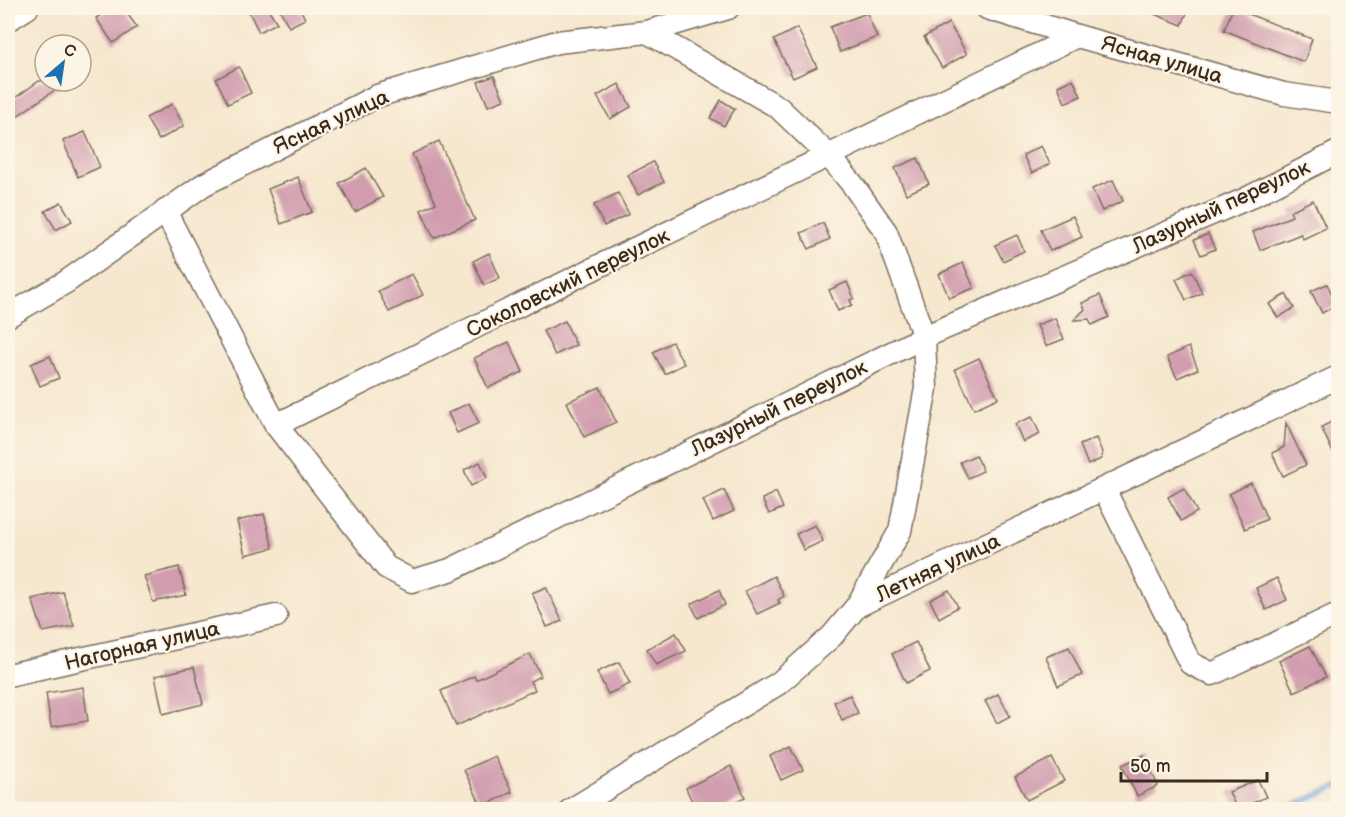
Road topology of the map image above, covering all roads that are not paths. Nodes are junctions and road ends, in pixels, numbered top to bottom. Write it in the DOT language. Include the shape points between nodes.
graph roads {
  1 [pos="27,8"];
  2 [pos="728,8"];
  3 [pos="987,8"];
  4 [pos="8,20"];
  5 [pos="647,32"];
  6 [pos="1077,36"];
  7 [pos="1338,102"];
  8 [pos="1338,152"];
  9 [pos="829,156"];
  10 [pos="165,211"];
  11 [pos="8,316"];
  12 [pos="924,338"];
  13 [pos="1338,377"];
  14 [pos="276,425"];
  15 [pos="1105,491"];
  16 [pos="856,606"];
  17 [pos="1338,614"];
  18 [pos="276,616"];
  19 [pos="8,675"];
  20 [pos="571,810"];
  1 -- 4 [label="street"];
  2 -- 5 [label="street, Ясная улица"];
  3 -- 6 [label="street, Ясная улица"];
  5 -- 9 [label="street" via="778,107"];
  5 -- 10 [label="street, Ясная улица" via="557,42 377,96 203,185"];
  6 -- 7 [label="street, Ясная улица" via="1284,94"];
  6 -- 9 [label="street, Соколовский переулок"];
  8 -- 12 [label="street, Лазурный переулок" via="1246,199"];
  9 -- 12 [label="street" via="885,232"];
  9 -- 14 [label="street, Соколовский переулок"];
  10 -- 11 [label="street, Ясная улица" via="66,282"];
  10 -- 14 [label="street"];
  12 -- 14 [label="street, Лазурный переулок" via="450,570 412,581 386,567"];
  12 -- 16 [label="street" via="926,388 900,531"];
  13 -- 15 [label="street, Летняя улица"];
  15 -- 16 [label="street, Летняя улица"];
  15 -- 17 [label="street" via="1190,663 1212,674"];
  16 -- 20 [label="street, Летняя улица" via="832,636 779,682"];
  18 -- 19 [label="street, Нагорная улица"];
}
